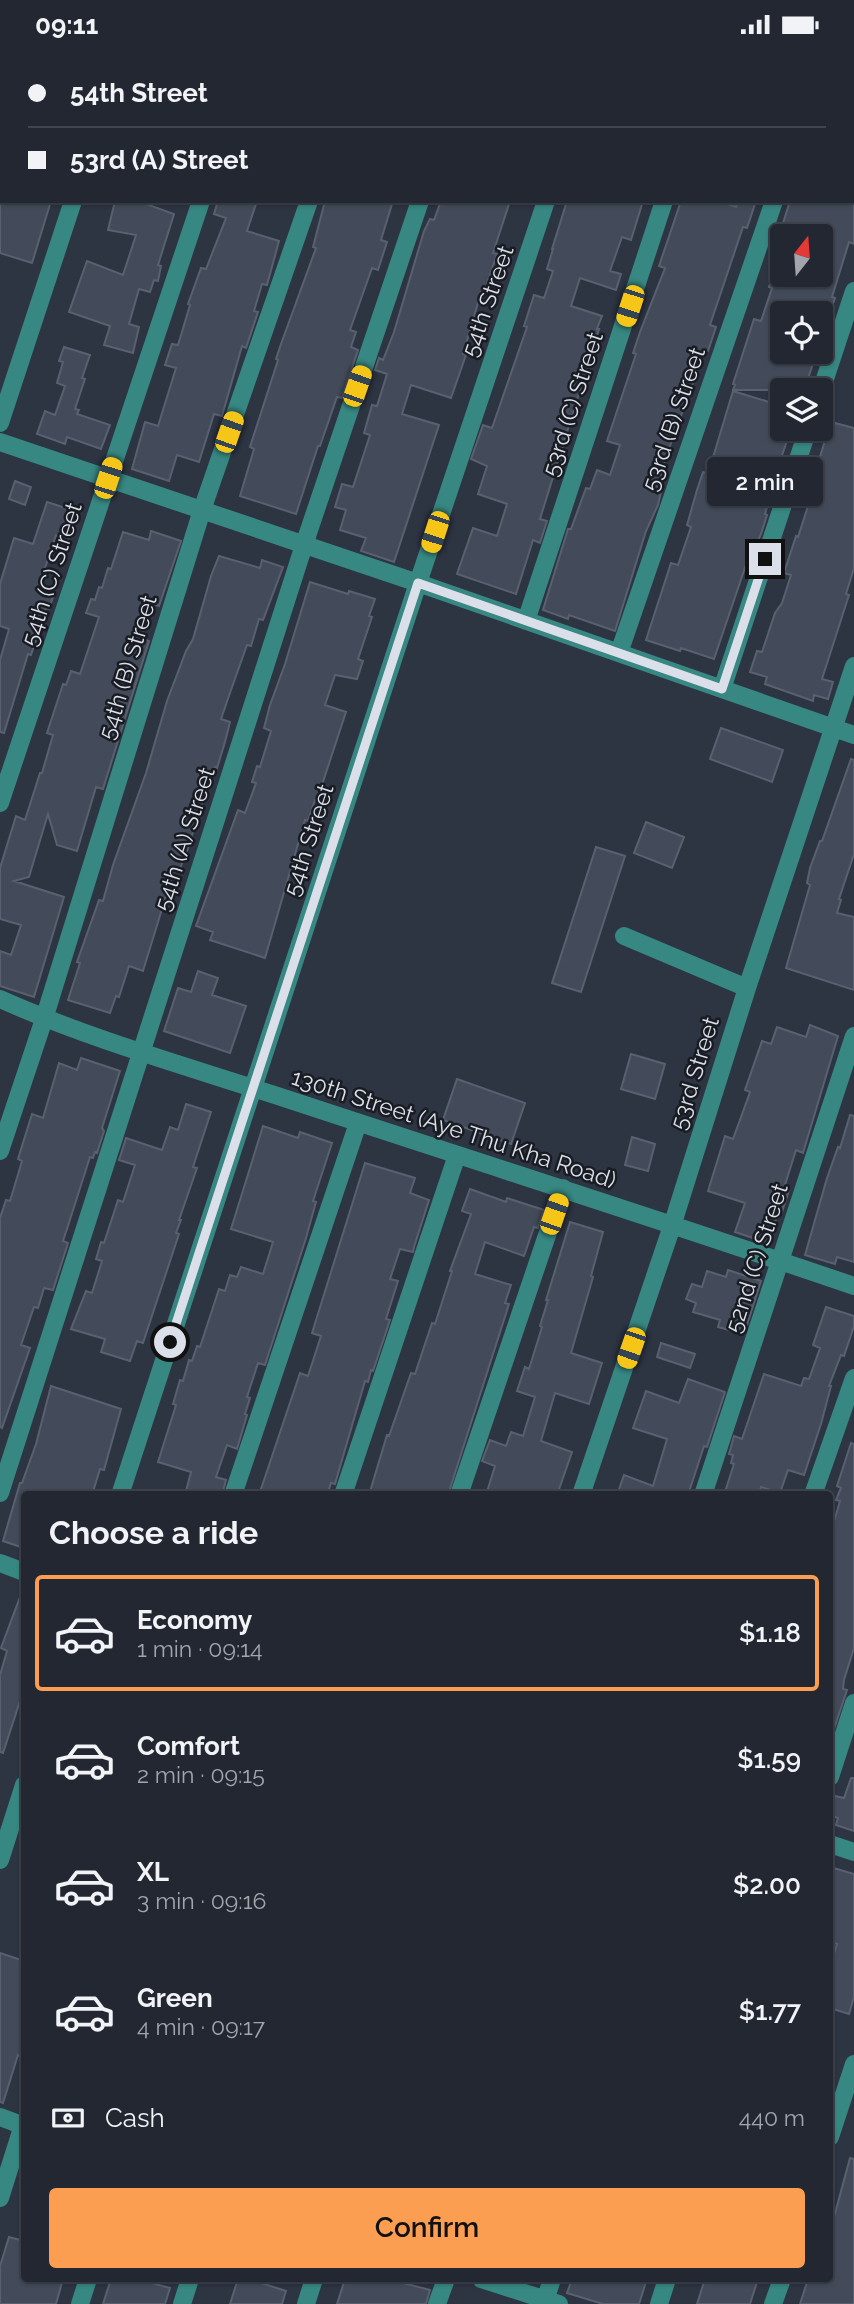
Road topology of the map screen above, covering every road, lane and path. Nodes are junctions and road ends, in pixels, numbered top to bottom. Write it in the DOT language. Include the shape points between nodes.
graph roads {
  1 [pos="73,203"];
  2 [pos="200,203"];
  3 [pos="308,203"];
  4 [pos="419,203"];
  5 [pos="545,203"];
  6 [pos="663,203"];
  7 [pos="774,203"];
  8 [pos="854,291"];
  9 [pos="825,378"];
  10 [pos="0,423"];
  11 [pos="804,441"];
  12 [pos="0,442"];
  13 [pos="108,478"];
  14 [pos="202,510"];
  15 [pos="304,545"];
  16 [pos="418,583"];
  17 [pos="526,621"];
  18 [pos="619,653"];
  19 [pos="854,666"];
  20 [pos="722,689"];
  21 [pos="834,728"];
  22 [pos="854,735"];
  23 [pos="0,803"];
  24 [pos="624,936"];
  25 [pos="747,988"];
  26 [pos="0,999"];
  27 [pos="44,1019"];
  28 [pos="854,1035"];
  29 [pos="141,1054"];
  30 [pos="253,1088"];
  31 [pos="358,1123"];
  32 [pos="0,1151"];
  33 [pos="457,1155"];
  34 [pos="563,1188"];
  35 [pos="672,1226"];
  36 [pos="781,1261"];
  37 [pos="854,1286"];
  38 [pos="854,1378"];
  39 [pos="121,1491"];
  40 [pos="234,1491"];
  41 [pos="344,1491"];
  42 [pos="460,1491"];
  43 [pos="582,1491"];
  44 [pos="704,1491"];
  45 [pos="814,1491"];
  46 [pos="0,1493"];
  47 [pos="0,1563"];
  48 [pos="21,1570"];
  49 [pos="854,1703"];
  50 [pos="833,1768"];
  51 [pos="21,1794"];
  52 [pos="833,1845"];
  53 [pos="854,1852"];
  54 [pos="0,1860"];
  55 [pos="854,2064"];
  56 [pos="0,2117"];
  57 [pos="21,2123"];
  58 [pos="833,2128"];
  59 [pos="21,2133"];
  60 [pos="0,2198"];
  61 [pos="87,2282"];
  62 [pos="189,2282"];
  63 [pos="313,2282"];
  64 [pos="445,2282"];
  65 [pos="490,2282"];
  66 [pos="552,2282"];
  67 [pos="666,2282"];
  68 [pos="781,2282"];
  69 [pos="549,2303"];
  70 [pos="80,2304"];
  71 [pos="182,2304"];
  72 [pos="306,2304"];
  73 [pos="437,2304"];
  74 [pos="659,2304"];
  75 [pos="774,2304"];
  1 -- 10 [label="street"];
  2 -- 13 [label="street, 54th (C) Street"];
  3 -- 14 [label="street, 54th (B) Street"];
  4 -- 15 [label="street, 54th (A) Street"];
  5 -- 16 [label="street, 54th Street"];
  6 -- 17 [label="street, 53rd (C) Street"];
  7 -- 18 [label="street, 53rd (B) Street"];
  8 -- 9 [label="street"];
  11 -- 20 [label="street"];
  12 -- 13 [label="street"];
  13 -- 14 [label="street"];
  13 -- 23 [label="street, 54th (C) Street"];
  14 -- 15 [label="street"];
  14 -- 27 [label="street, 54th (B) Street"];
  15 -- 16 [label="street"];
  15 -- 29 [label="street, 54th (A) Street"];
  16 -- 17 [label="street"];
  16 -- 30 [label="street, 54th Street"];
  17 -- 18 [label="street"];
  18 -- 20 [label="street"];
  19 -- 21 [label="street, 53rd Street"];
  20 -- 21 [label="street"];
  21 -- 22 [label="street"];
  21 -- 25 [label="street, 53rd Street"];
  24 -- 25 [label="street"];
  25 -- 35 [label="street, 53rd Street"];
  26 -- 27 [label="street, 130th Street (Aye Thu Kha Road)"];
  27 -- 29 [label="street, 130th Street (Aye Thu Kha Road)"];
  27 -- 32 [label="street, 54th (B) Street"];
  28 -- 36 [label="street, 52nd (C) Street"];
  29 -- 30 [label="street, 130th Street (Aye Thu Kha Road)"];
  29 -- 46 [label="street, 54th (A) Street"];
  30 -- 31 [label="street, 130th Street (Aye Thu Kha Road)"];
  30 -- 39 [label="street, 54th Street"];
  31 -- 33 [label="street, 130th Street (Aye Thu Kha Road)"];
  31 -- 40 [label="street"];
  33 -- 34 [label="street, 130th Street (Aye Thu Kha Road)"];
  33 -- 41 [label="street"];
  34 -- 35 [label="street, 130th Street (Aye Thu Kha Road)"];
  34 -- 42 [label="street"];
  35 -- 36 [label="street, 130th Street (Aye Thu Kha Road)"];
  35 -- 43 [label="street, 53rd Street"];
  36 -- 37 [label="street, 130th Street (Aye Thu Kha Road)"];
  36 -- 44 [label="street, 52nd (C) Street"];
  38 -- 45 [label="street"];
  47 -- 48 [label="street"];
  49 -- 50 [label="street"];
  51 -- 54 [label="street"];
  52 -- 53 [label="street"];
  55 -- 58 [label="street"];
  56 -- 57 [label="street"];
  59 -- 60 [label="street"];
  61 -- 70 [label="street"];
  62 -- 71 [label="street"];
  63 -- 72 [label="street"];
  64 -- 73 [label="street"];
  65 -- 69 [label="street"];
  66 -- 69 [label="street"];
  67 -- 74 [label="street"];
  68 -- 75 [label="street"];
}
